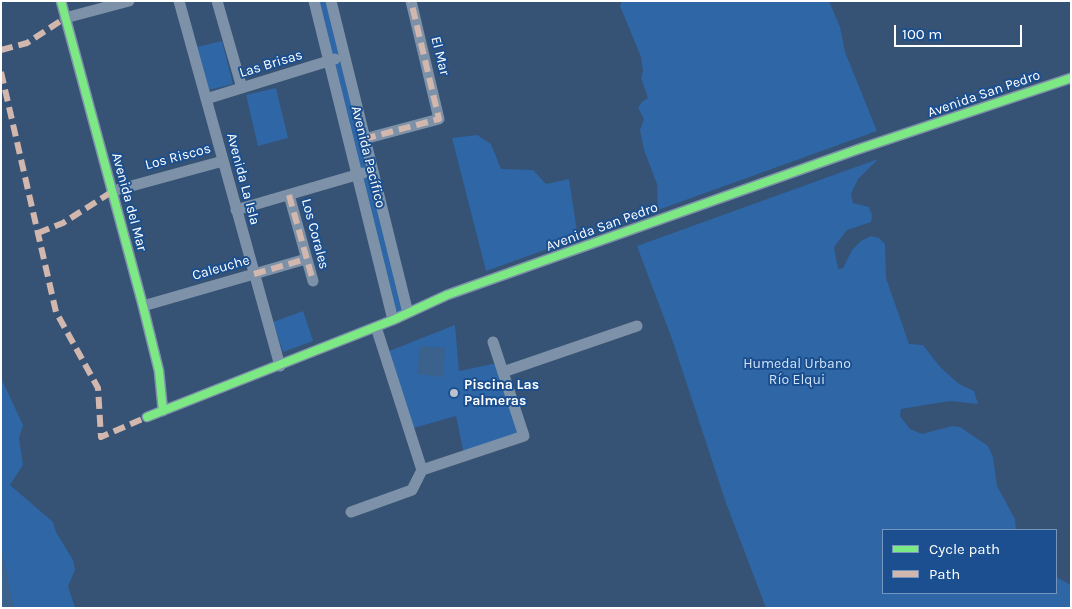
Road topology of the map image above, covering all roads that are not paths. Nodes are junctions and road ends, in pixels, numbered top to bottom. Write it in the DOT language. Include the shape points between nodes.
graph roads {
  1 [pos="61,1"];
  2 [pos="129,1"];
  3 [pos="178,1"];
  4 [pos="217,1"];
  5 [pos="314,1"];
  6 [pos="331,1"];
  7 [pos="411,1"];
  8 [pos="65,18"];
  9 [pos="344,57"];
  10 [pos="329,62"];
  11 [pos="1071,78"];
  12 [pos="242,88"];
  13 [pos="206,99"];
  14 [pos="364,139"];
  15 [pos="223,161"];
  16 [pos="372,171"];
  17 [pos="357,175"];
  18 [pos="113,191"];
  19 [pos="289,195"];
  20 [pos="236,210"];
  21 [pos="306,259"];
  22 [pos="254,274"];
  23 [pos="313,281"];
  24 [pos="143,306"];
  25 [pos="408,313"];
  26 [pos="393,320"];
  27 [pos="637,326"];
  28 [pos="376,327"];
  29 [pos="493,342"];
  30 [pos="280,366"];
  31 [pos="503,372"];
  32 [pos="163,411"];
  33 [pos="147,417"];
  34 [pos="422,470"];
  35 [pos="351,512"];
  1 -- 8 [label="street, Avenida del Mar"];
  2 -- 8 [label="street"];
  3 -- 13 [label="street, Avenida La Isla"];
  4 -- 12 [label="street"];
  5 -- 10 [label="street, Avenida Pacífico"];
  6 -- 9 [label="street, Avenida Pacífico"];
  7 -- 14 [label="street, El Mar" via="439,119"];
  8 -- 18 [label="street, Avenida del Mar"];
  9 -- 10 [label="street, Las Brisas"];
  9 -- 14 [label="street, Avenida Pacífico"];
  10 -- 12 [label="street, Las Brisas"];
  10 -- 17 [label="street, Avenida Pacífico"];
  11 -- 25 [label="street, Avenida San Pedro" via="623,232 447,295"];
  12 -- 13 [label="street, Las Brisas"];
  13 -- 15 [label="street, Avenida La Isla"];
  14 -- 16 [label="street, Avenida Pacífico"];
  15 -- 18 [label="street, Los Riscos"];
  15 -- 20 [label="street, Avenida La Isla"];
  16 -- 17 [label="street, Los Corales"];
  16 -- 25 [label="street, Avenida Pacífico"];
  17 -- 19 [label="street, Los Corales"];
  17 -- 26 [label="street, Avenida Pacífico"];
  18 -- 24 [label="street, Avenida del Mar"];
  19 -- 20 [label="street, Los Corales"];
  19 -- 21 [label="street, Los Corales"];
  20 -- 22 [label="street, Avenida La Isla"];
  21 -- 22 [label="street, Caleuche"];
  21 -- 23 [label="street, Los Corales"];
  22 -- 24 [label="street, Caleuche"];
  22 -- 30 [label="street, Avenida La Isla"];
  24 -- 32 [label="street, Avenida del Mar" via="159,370"];
  25 -- 26 [label="street, Avenida San Pedro"];
  26 -- 28 [label="street, Avenida San Pedro"];
  27 -- 31 [label="street"];
  28 -- 30 [label="street, Avenida San Pedro"];
  28 -- 34 [label="street"];
  29 -- 31 [label="street"];
  30 -- 32 [label="street, Avenida San Pedro"];
  31 -- 34 [label="street" via="524,436"];
  32 -- 33 [label="street, Avenida San Pedro"];
  34 -- 35 [label="street" via="412,490"];
}
